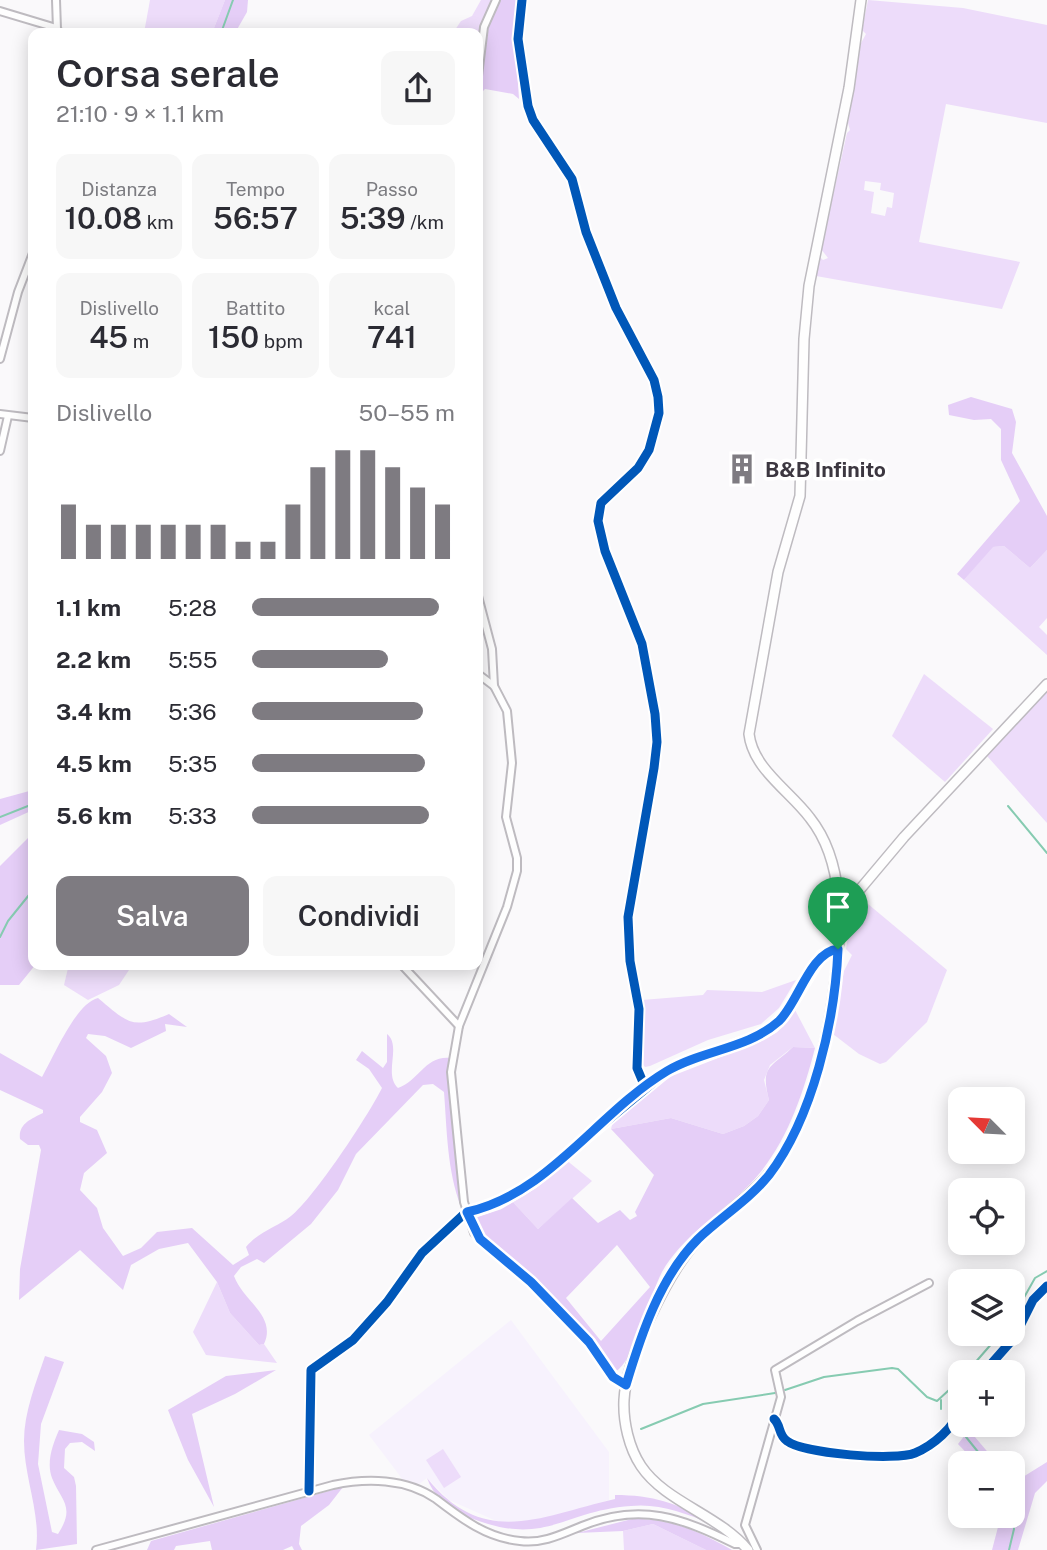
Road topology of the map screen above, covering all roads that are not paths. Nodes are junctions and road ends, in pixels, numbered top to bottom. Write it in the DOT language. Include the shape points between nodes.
graph roads {
  1 [pos="56,0"];
  2 [pos="496,0"];
  3 [pos="522,0"];
  4 [pos="861,0"];
  5 [pos="0,11"];
  6 [pos="50,28"];
  7 [pos="59,28"];
  8 [pos="483,35"];
  9 [pos="28,266"];
  10 [pos="0,359"];
  11 [pos="0,414"];
  12 [pos="9,416"];
  13 [pos="28,418"];
  14 [pos="0,451"];
  15 [pos="483,615"];
  16 [pos="483,678"];
  17 [pos="1047,684"];
  18 [pos="494,686"];
  19 [pos="838,911"];
  20 [pos="838,949"];
  21 [pos="483,965"];
  22 [pos="407,970"];
  23 [pos="481,970"];
  24 [pos="459,1026"];
  25 [pos="645,1087"];
  26 [pos="467,1212"];
  27 [pos="929,1283"];
  28 [pos="626,1385"];
  29 [pos="309,1491"];
  30 [pos="746,1547"];
  31 [pos="96,1550"];
  32 [pos="757,1550"];
  1 -- 7 [label="street"];
  2 -- 8 [label="street"];
  3 -- 25 [label="street" via="518,39 524,93 531,113 572,179 611,296 654,380 658,397 659,413 649,450 598,511 605,551 642,644 655,714 654,768 628,917 639,1009 636,1058"];
  4 -- 19 [label="main road" via="849,88 809,286 800,496 776,581 749,734 756,758 810,817 824,840 834,870"];
  5 -- 6 [label="street"];
  9 -- 10 [label="street"];
  11 -- 12 [label="street"];
  12 -- 13 [label="street"];
  12 -- 14 [label="street"];
  15 -- 18 [label="street" via="492,649"];
  16 -- 18 [label="street"];
  17 -- 19 [label="main road"];
  18 -- 21 [label="street" via="507,711 512,763 506,817 517,872"];
  19 -- 20 [label="main road"];
  20 -- 25 [label="street" via="822,955 773,1027 667,1071"];
  20 -- 28 [label="main road" via="823,1046 795,1130 769,1175 698,1240 669,1276"];
  22 -- 24 [label="street"];
  23 -- 24 [label="street"];
  24 -- 26 [label="street" via="452,1072"];
  25 -- 26 [label="street" via="532,1183 499,1203"];
  26 -- 28 [label="street" via="474,1233 531,1282 579,1332 608,1371"];
  26 -- 29 [label="street" via="422,1253 353,1340 311,1370"];
  27 -- 32 [label="street" via="775,1370 781,1397 745,1525"];
  28 -- 30 [label="main road" via="626,1428 641,1466 663,1488"];
  29 -- 30 [label="street" via="351,1481 393,1483 427,1494 486,1532 522,1542 541,1541 608,1518 652,1514 692,1523"];
  29 -- 31 [label="street"];
}
